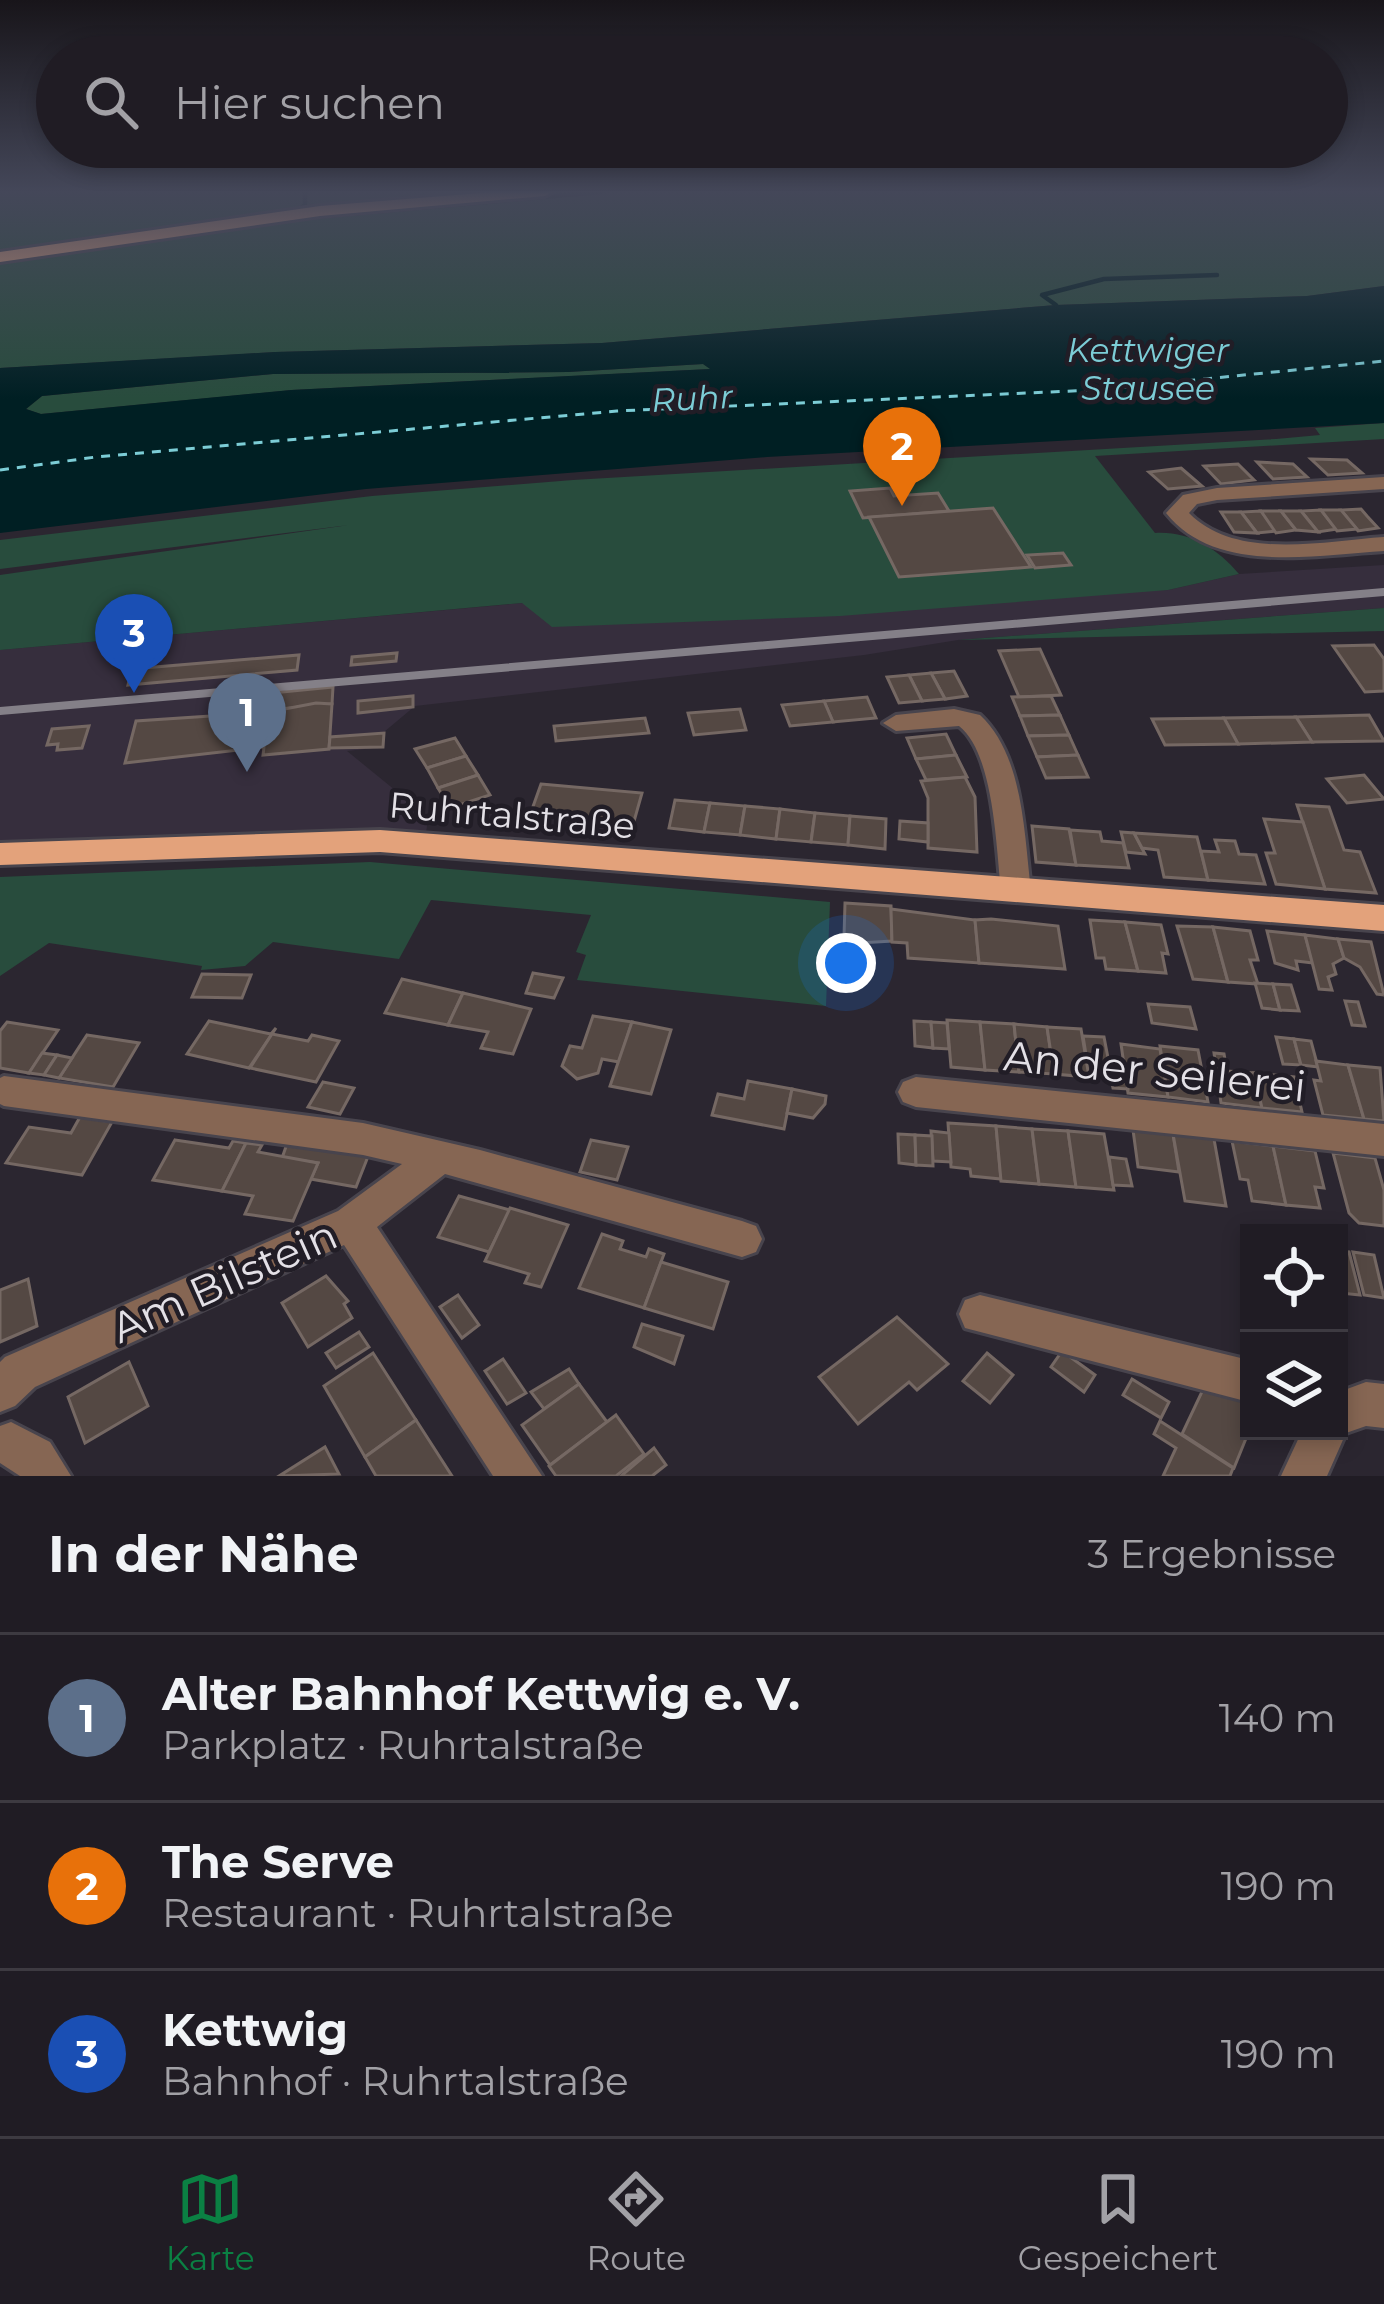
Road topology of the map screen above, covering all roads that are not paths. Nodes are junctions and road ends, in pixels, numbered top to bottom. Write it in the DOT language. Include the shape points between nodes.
graph roads {
  1 [pos="1384,483"];
  2 [pos="1384,544"];
  3 [pos="896,723"];
  4 [pos="0,854"];
  5 [pos="1016,890"];
  6 [pos="1384,918"];
  7 [pos="4,1090"];
  8 [pos="916,1091"];
  9 [pos="1384,1140"];
  10 [pos="441,1156"];
  11 [pos="352,1223"];
  12 [pos="742,1239"];
  13 [pos="980,1314"];
  14 [pos="1240,1379"];
  15 [pos="0,1391"];
  16 [pos="1384,1406"];
  17 [pos="1348,1411"];
  18 [pos="4,1439"];
  19 [pos="1321,1440"];
  20 [pos="48,1476"];
  21 [pos="519,1476"];
  22 [pos="1304,1476"];
  1 -- 2 [label="street" via="1216,494 1190,499 1177,513 1200,535 1230,545"];
  3 -- 5 [label="street" via="950,718 982,731 1001,786"];
  4 -- 5 [label="main road, Ruhrtalstraße" via="380,842"];
  5 -- 6 [label="main road, Ruhrtalstraße"];
  7 -- 10 [label="street"];
  8 -- 9 [label="street, An der Seilerei"];
  10 -- 11 [label="street, Am Bilstein"];
  10 -- 12 [label="street"];
  11 -- 15 [label="street, Am Bilstein" via="20,1372"];
  11 -- 21 [label="street"];
  13 -- 14 [label="street"];
  16 -- 17 [label="street"];
  18 -- 20 [label="street"];
  19 -- 22 [label="street"];
}
